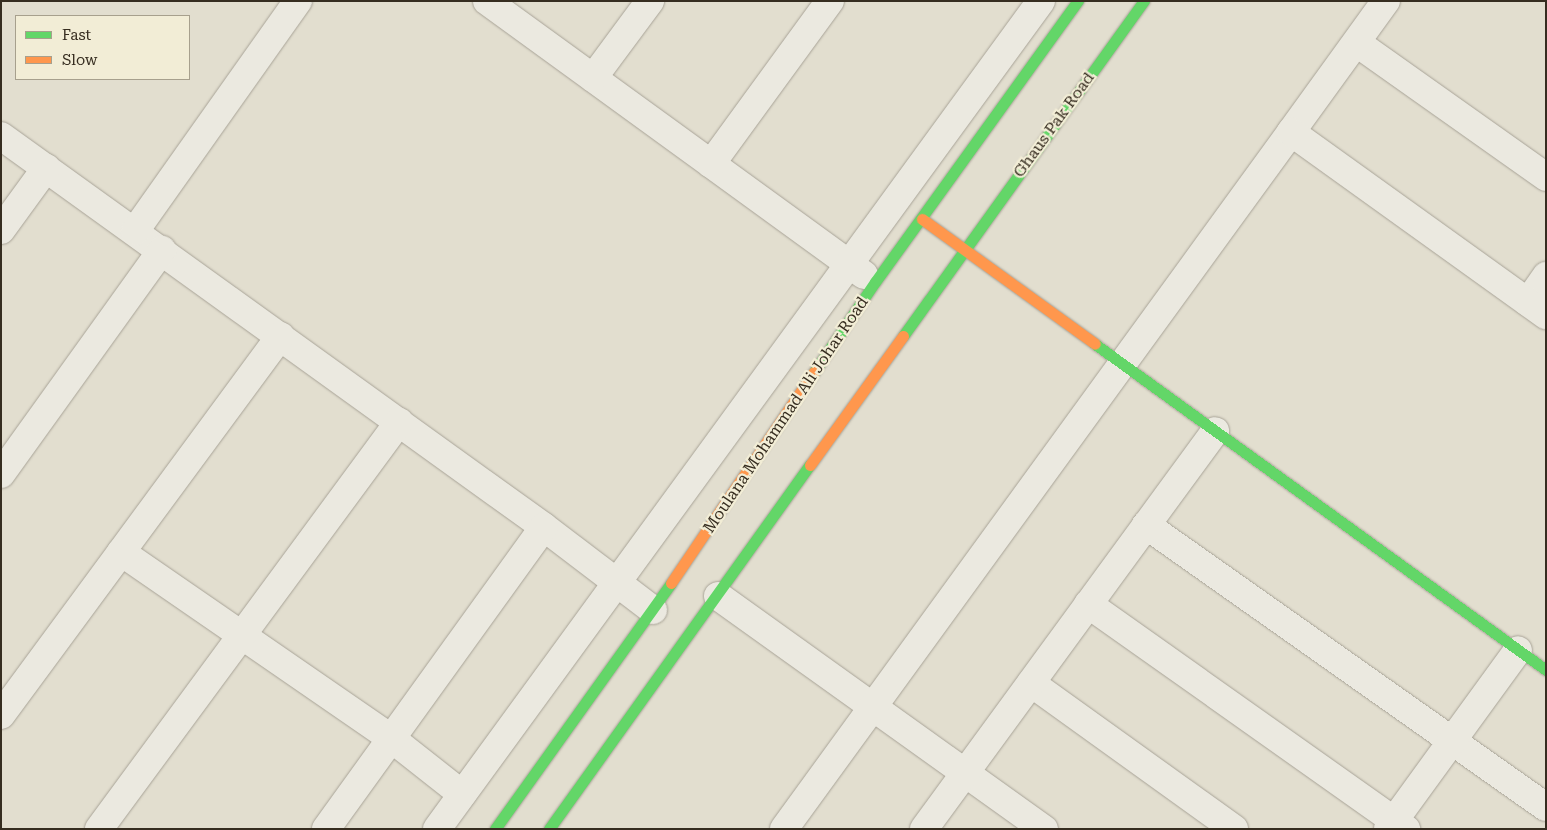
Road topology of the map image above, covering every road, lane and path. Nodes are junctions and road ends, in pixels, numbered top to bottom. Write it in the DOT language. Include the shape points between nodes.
graph roads {
  1 [pos="298,1"];
  2 [pos="487,1"];
  3 [pos="650,1"];
  4 [pos="830,1"];
  5 [pos="1041,1"];
  6 [pos="1144,1"];
  7 [pos="1386,1"];
  8 [pos="1067,5"];
  9 [pos="1357,43"];
  10 [pos="593,78"];
  11 [pos="1290,132"];
  12 [pos="1,136"];
  13 [pos="712,164"];
  14 [pos="46,168"];
  15 [pos="1546,177"];
  16 [pos="922,218"];
  17 [pos="1,230"];
  18 [pos="135,231"];
  19 [pos="965,249"];
  20 [pos="162,250"];
  21 [pos="850,264"];
  22 [pos="1546,276"];
  23 [pos="875,282"];
  24 [pos="1537,308"];
  25 [pos="280,336"];
  26 [pos="1124,364"];
  27 [pos="399,422"];
  28 [pos="1215,431"];
  29 [pos="1,474"];
  30 [pos="1146,525"];
  31 [pos="544,527"];
  32 [pos="121,552"];
  33 [pos="616,582"];
  34 [pos="718,596"];
  35 [pos="1088,604"];
  36 [pos="653,610"];
  37 [pos="242,636"];
  38 [pos="1518,650"];
  39 [pos="1546,670"];
  40 [pos="1031,683"];
  41 [pos="873,706"];
  42 [pos="1,715"];
  43 [pos="392,739"];
  44 [pos="1453,740"];
  45 [pos="965,772"];
  46 [pos="462,794"];
  47 [pos="1546,807"];
  48 [pos="1396,826"];
  49 [pos="99,829"];
  50 [pos="326,829"];
  51 [pos="437,829"];
  52 [pos="495,829"];
  53 [pos="549,829"];
  54 [pos="784,829"];
  55 [pos="924,829"];
  56 [pos="1044,829"];
  57 [pos="1234,829"];
  1 -- 18 [label="street"];
  2 -- 10 [label="street"];
  3 -- 10 [label="street"];
  4 -- 13 [label="street"];
  5 -- 21 [label="street"];
  6 -- 19 [label="main road, Ghaus Pak Road"];
  7 -- 9 [label="street"];
  8 -- 16 [label="main road, Moulana Mohammad Ali Johar Road"];
  9 -- 11 [label="street"];
  9 -- 15 [label="street"];
  10 -- 13 [label="street"];
  11 -- 24 [label="street"];
  11 -- 26 [label="street"];
  12 -- 14 [label="street"];
  13 -- 21 [label="street"];
  14 -- 17 [label="street"];
  14 -- 18 [label="street"];
  16 -- 19 [label="main road"];
  16 -- 23 [label="main road, Moulana Mohammad Ali Johar Road"];
  18 -- 20 [label="street"];
  19 -- 26 [label="main road"];
  19 -- 34 [label="main road"];
  20 -- 25 [label="street"];
  20 -- 29 [label="street"];
  21 -- 23 [label="street"];
  21 -- 33 [label="street"];
  22 -- 24 [label="street"];
  23 -- 36 [label="main road, Moulana Mohammad Ali Johar Road"];
  25 -- 27 [label="street"];
  25 -- 32 [label="street"];
  26 -- 28 [label="main road"];
  26 -- 41 [label="street"];
  27 -- 31 [label="street"];
  27 -- 37 [label="street"];
  28 -- 30 [label="street"];
  28 -- 38 [label="main road"];
  30 -- 35 [label="street"];
  30 -- 44 [label="street"];
  31 -- 33 [label="street"];
  31 -- 43 [label="street"];
  32 -- 37 [label="street"];
  32 -- 42 [label="street"];
  33 -- 36 [label="street"];
  33 -- 46 [label="street"];
  34 -- 41 [label="street"];
  34 -- 53 [label="main road"];
  35 -- 40 [label="street"];
  35 -- 48 [label="street"];
  36 -- 52 [label="main road, Moulana Mohammad Ali Johar Road"];
  37 -- 43 [label="street"];
  37 -- 49 [label="street"];
  38 -- 39 [label="main road"];
  38 -- 44 [label="street"];
  40 -- 45 [label="street"];
  40 -- 57 [label="street"];
  41 -- 45 [label="street"];
  41 -- 54 [label="street"];
  43 -- 46 [label="street"];
  43 -- 50 [label="street"];
  44 -- 47 [label="street"];
  44 -- 48 [label="street"];
  45 -- 55 [label="street"];
  45 -- 56 [label="street"];
  46 -- 51 [label="street"];
}
